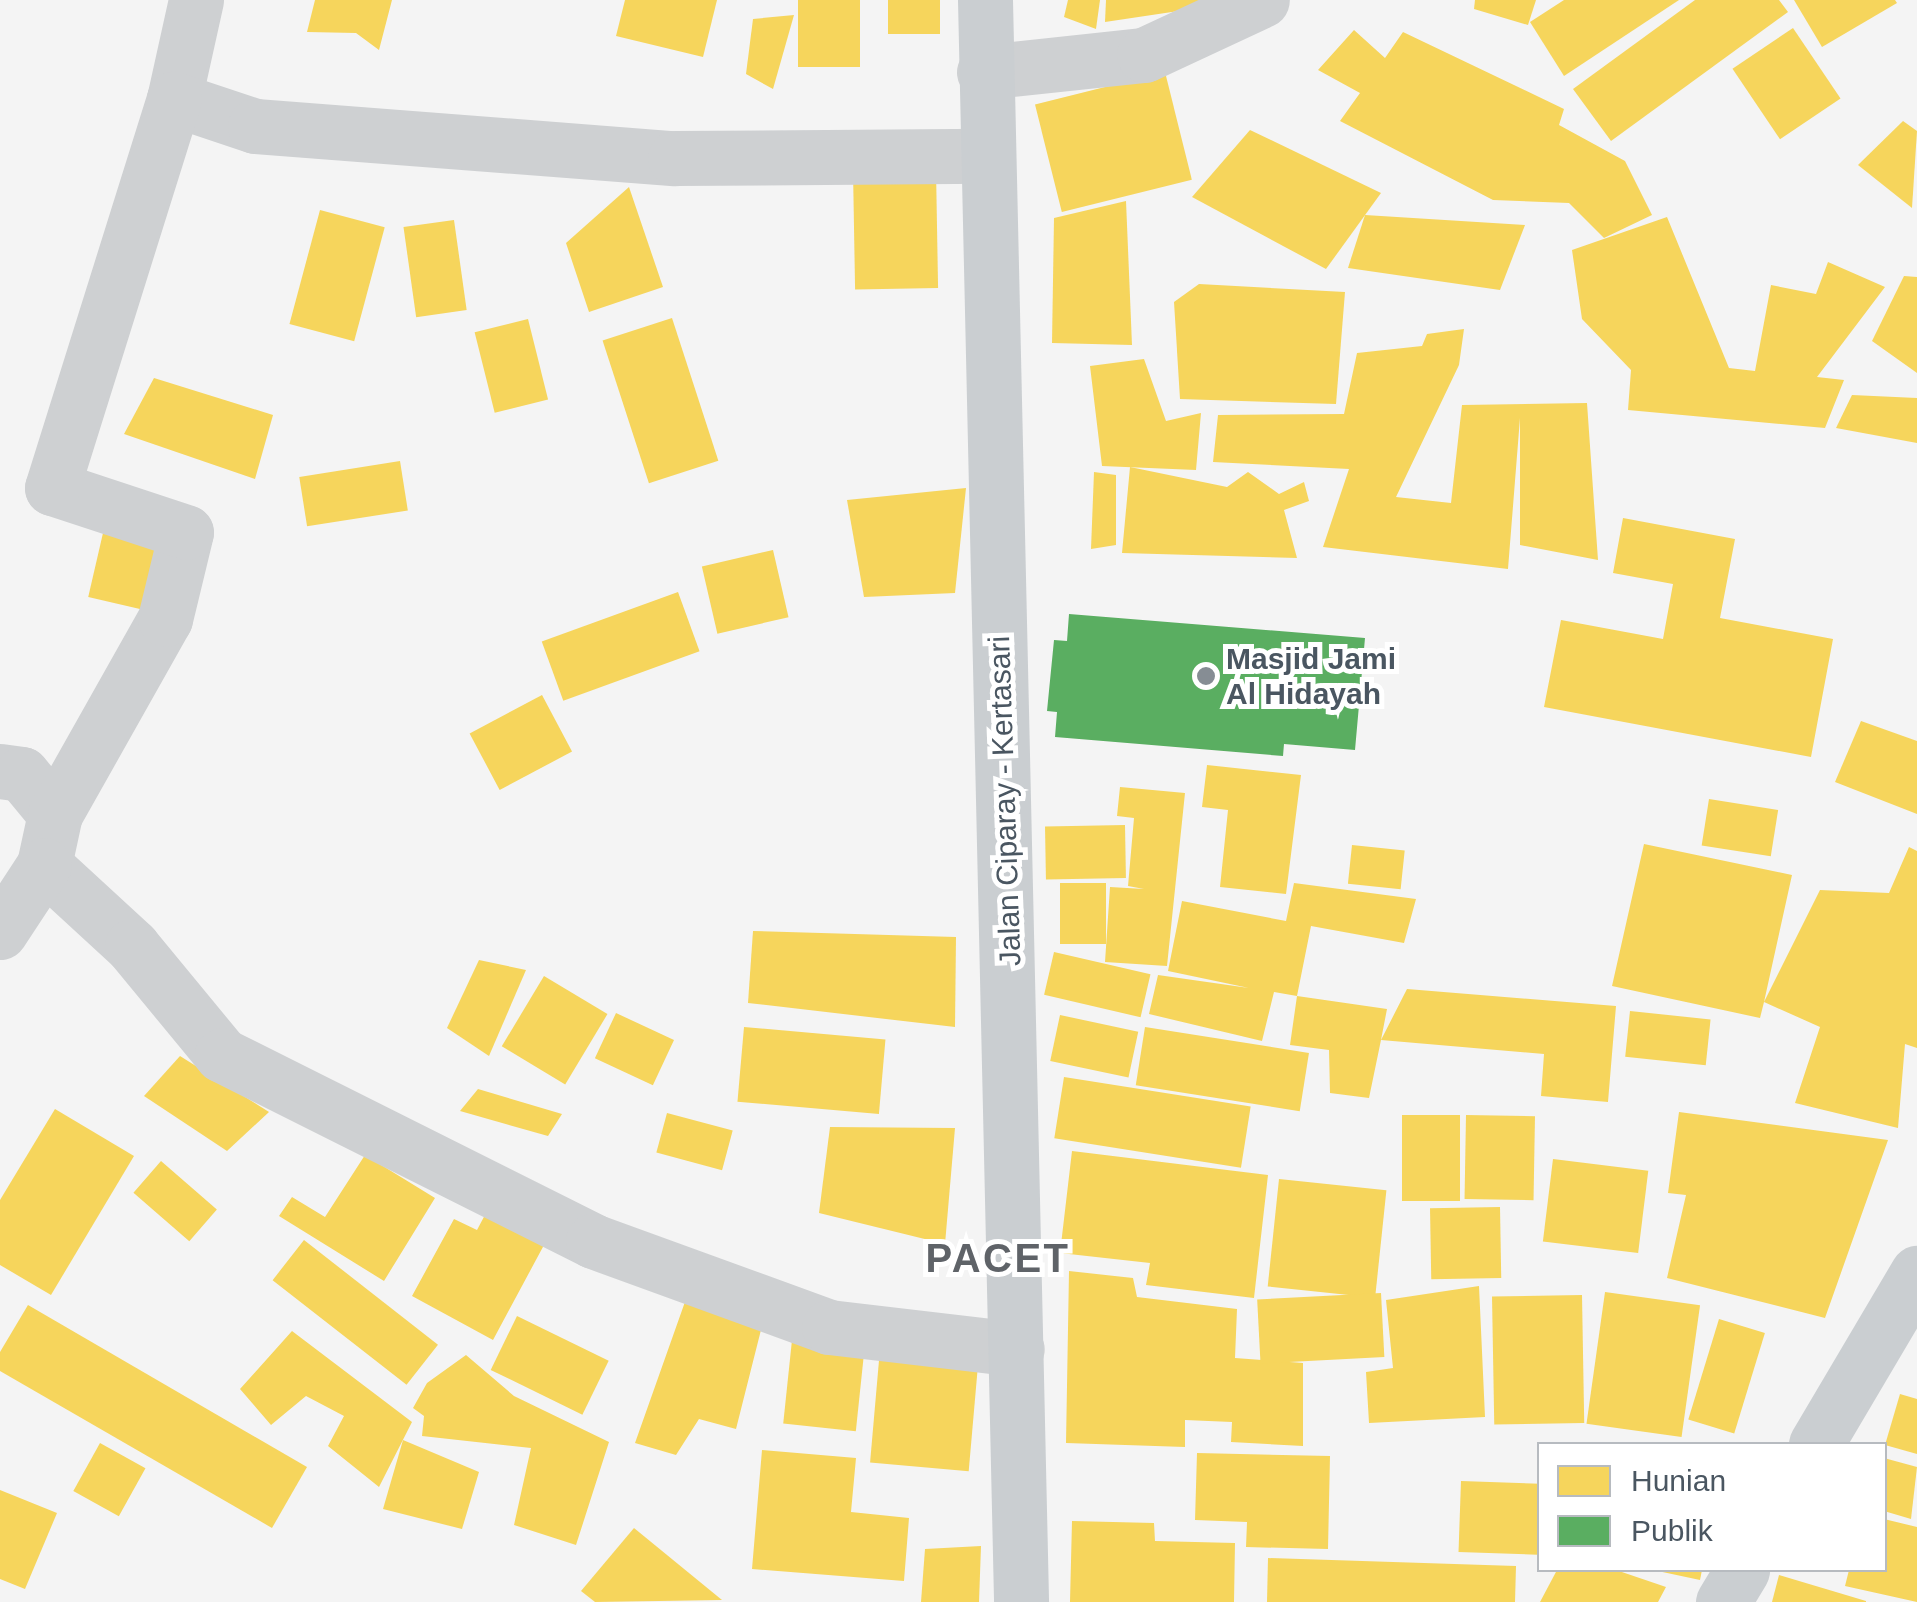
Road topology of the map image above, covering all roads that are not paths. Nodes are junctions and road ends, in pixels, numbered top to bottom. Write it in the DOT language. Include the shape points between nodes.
graph roads {
  1 [pos="196,0"];
  2 [pos="985,0"];
  3 [pos="1262,0"];
  4 [pos="984,72"];
  5 [pos="174,99"];
  6 [pos="986,156"];
  7 [pos="0,770"];
  8 [pos="50,840"];
  9 [pos="0,932"];
  10 [pos="1917,1274"];
  11 [pos="1016,1349"];
  12 [pos="1817,1442"];
  13 [pos="1741,1572"];
  14 [pos="1022,1602"];
  15 [pos="1723,1602"];
  1 -- 5 [label="street"];
  2 -- 4 [label="main road, Jalan Ciparay - Kertasari"];
  3 -- 4 [label="street" via="1144,55"];
  4 -- 6 [label="main road, Jalan Ciparay - Kertasari"];
  5 -- 6 [label="street" via="255,126 656,156"];
  5 -- 8 [label="street" via="52,488 186,532 165,620"];
  6 -- 11 [label="main road, Jalan Ciparay - Kertasari"];
  7 -- 8 [label="street" via="22,774"];
  8 -- 9 [label="street"];
  8 -- 11 [label="street" via="222,1055 374,1137 593,1241 829,1327"];
  10 -- 12 [label="main road"];
  11 -- 14 [label="main road, Jalan Ciparay - Kertasari"];
  13 -- 15 [label="main road"];
}
